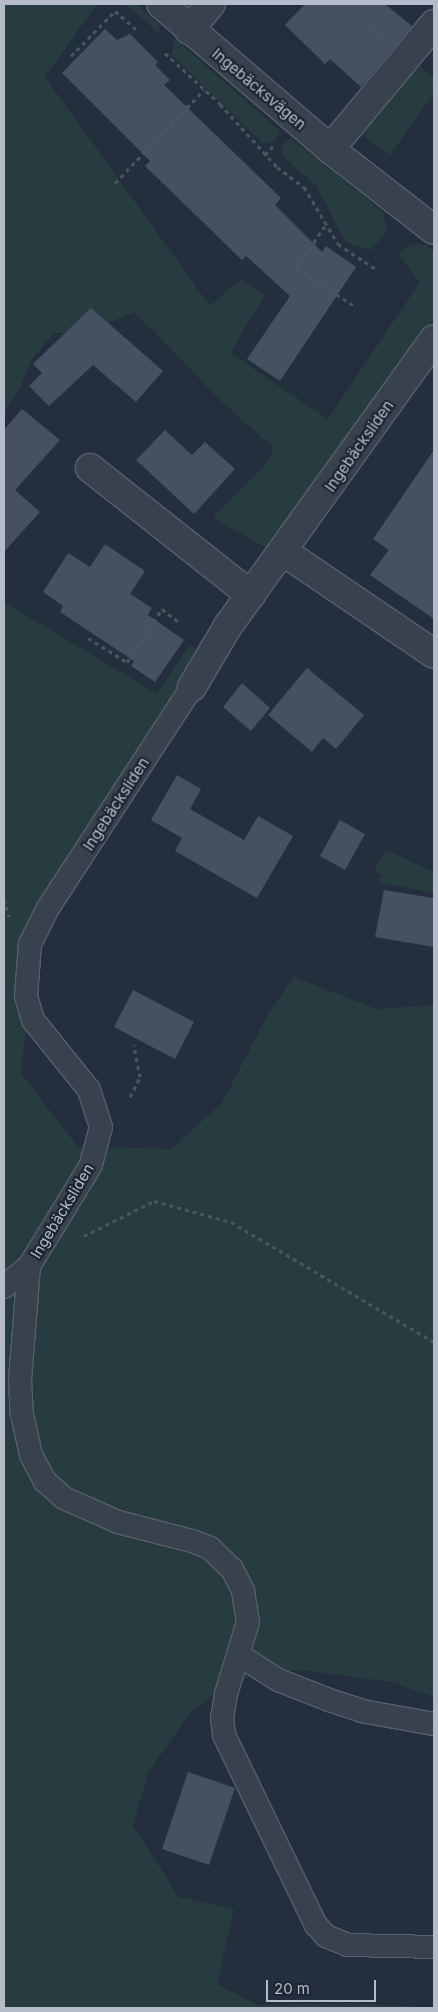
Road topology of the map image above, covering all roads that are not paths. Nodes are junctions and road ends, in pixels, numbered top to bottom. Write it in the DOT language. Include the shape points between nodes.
graph roads {
  1 [pos="211,4"];
  2 [pos="176,18"];
  3 [pos="434,24"];
  4 [pos="330,149"];
  5 [pos="434,230"];
  6 [pos="434,340"];
  7 [pos="90,468"];
  8 [pos="284,552"];
  9 [pos="251,595"];
  10 [pos="434,654"];
  11 [pos="192,687"];
  12 [pos="29,1266"];
  13 [pos="4,1287"];
  14 [pos="239,1655"];
  15 [pos="434,1724"];
  16 [pos="434,1947"];
  1 -- 2 [label="street"];
  2 -- 4 [label="street, Ingebäcksvägen"];
  3 -- 4 [label="street"];
  4 -- 5 [label="street, Ingebäcksvägen"];
  6 -- 8 [label="street, Ingebäcksliden"];
  7 -- 9 [label="street"];
  8 -- 9 [label="street, Ingebäcksliden"];
  8 -- 10 [label="street"];
  9 -- 11 [label="street, Ingebäcksliden"];
  11 -- 12 [label="lane, Ingebäcksliden" via="48,908 30,944 26,996 33,1020 88,1090 101,1127 91,1165"];
  12 -- 13 [label="lane"];
  12 -- 14 [label="lane, Ingebäcksliden" via="20,1380 22,1414 32,1455 44,1481 89,1511 170,1532 210,1548 227,1563 242,1591 248,1622"];
  14 -- 15 [label="lane" via="278,1680 329,1700 362,1711"];
  14 -- 16 [label="lane, Ingebäcksliden" via="222,1718 230,1749 316,1925 326,1936 357,1946"];
}
